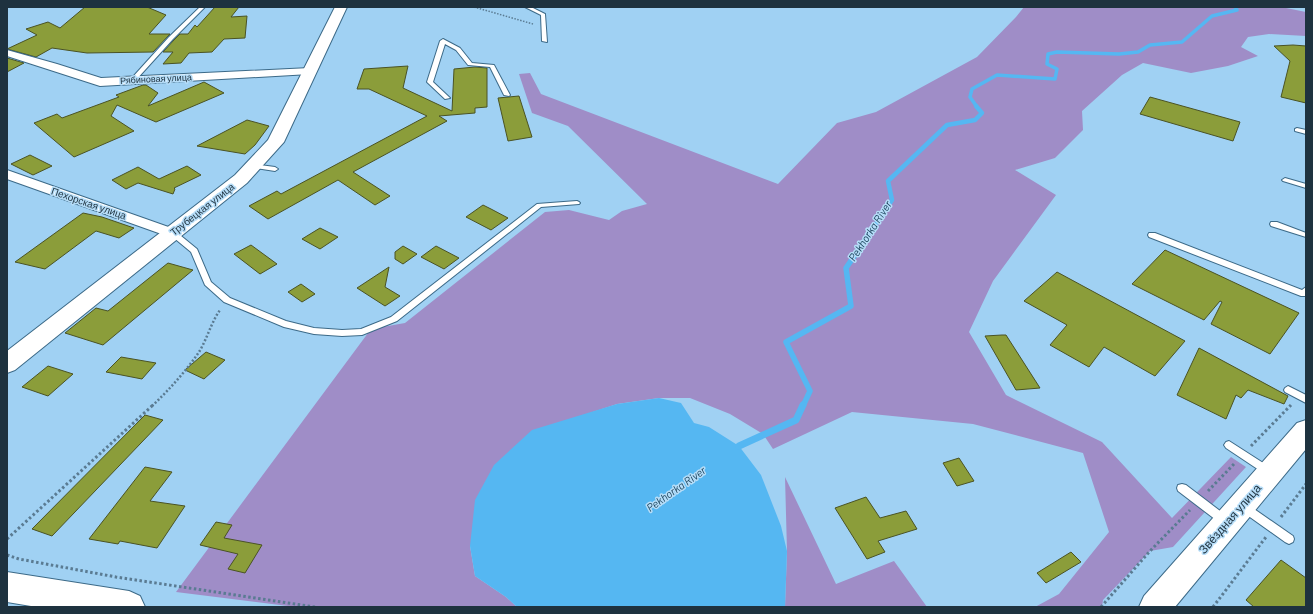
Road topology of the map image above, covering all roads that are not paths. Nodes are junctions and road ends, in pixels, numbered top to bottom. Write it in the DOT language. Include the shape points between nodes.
graph roads {
  1 [pos="203,7"];
  2 [pos="341,7"];
  3 [pos="527,7"];
  4 [pos="545,42"];
  5 [pos="7,54"];
  6 [pos="310,71"];
  7 [pos="133,80"];
  8 [pos="507,95"];
  9 [pos="447,98"];
  10 [pos="1297,130"];
  11 [pos="1306,132"];
  12 [pos="252,166"];
  13 [pos="275,169"];
  14 [pos="7,174"];
  15 [pos="1285,180"];
  16 [pos="1306,186"];
  17 [pos="577,203"];
  18 [pos="1274,224"];
  19 [pos="172,232"];
  20 [pos="1152,235"];
  21 [pos="1306,235"];
  22 [pos="1306,290"];
  23 [pos="7,364"];
  24 [pos="1288,390"];
  25 [pos="1303,398"];
  26 [pos="1306,431"];
  27 [pos="1229,445"];
  28 [pos="1271,472"];
  29 [pos="1182,488"];
  30 [pos="1234,514"];
  31 [pos="1289,539"];
  32 [pos="7,587"];
  33 [pos="129,607"];
  34 [pos="1155,607"];
  1 -- 7 [label="lane"];
  2 -- 6 [label="main road, Трубецкая улица"];
  3 -- 4 [label="lane" via="542,14"];
  5 -- 7 [label="street, Рябиновая улица" via="100,82"];
  6 -- 7 [label="street, Рябиновая улица"];
  6 -- 12 [label="main road, Трубецкая улица" via="275,142"];
  8 -- 9 [label="lane" via="492,66 470,64 458,49 443,41 430,82"];
  10 -- 11 [label="lane"];
  12 -- 13 [label="lane"];
  12 -- 19 [label="main road, Трубецкая улица" via="241,179"];
  14 -- 19 [label="street, Пехорская улица"];
  15 -- 16 [label="lane"];
  17 -- 19 [label="lane" via="539,205 394,319 362,332 314,331 284,324 227,300 208,283 194,251"];
  18 -- 21 [label="lane"];
  19 -- 23 [label="main road, Трубецкая улица"];
  20 -- 22 [label="lane" via="1304,294"];
  24 -- 25 [label="lane"];
  26 -- 28 [label="main road, Звёздная улица"];
  27 -- 28 [label="lane"];
  28 -- 30 [label="main road, Звёздная улица"];
  29 -- 30 [label="lane" via="1198,501"];
  30 -- 31 [label="lane" via="1273,528"];
  30 -- 34 [label="main road, Звёздная улица"];
  32 -- 33 [label="main road"];
}
